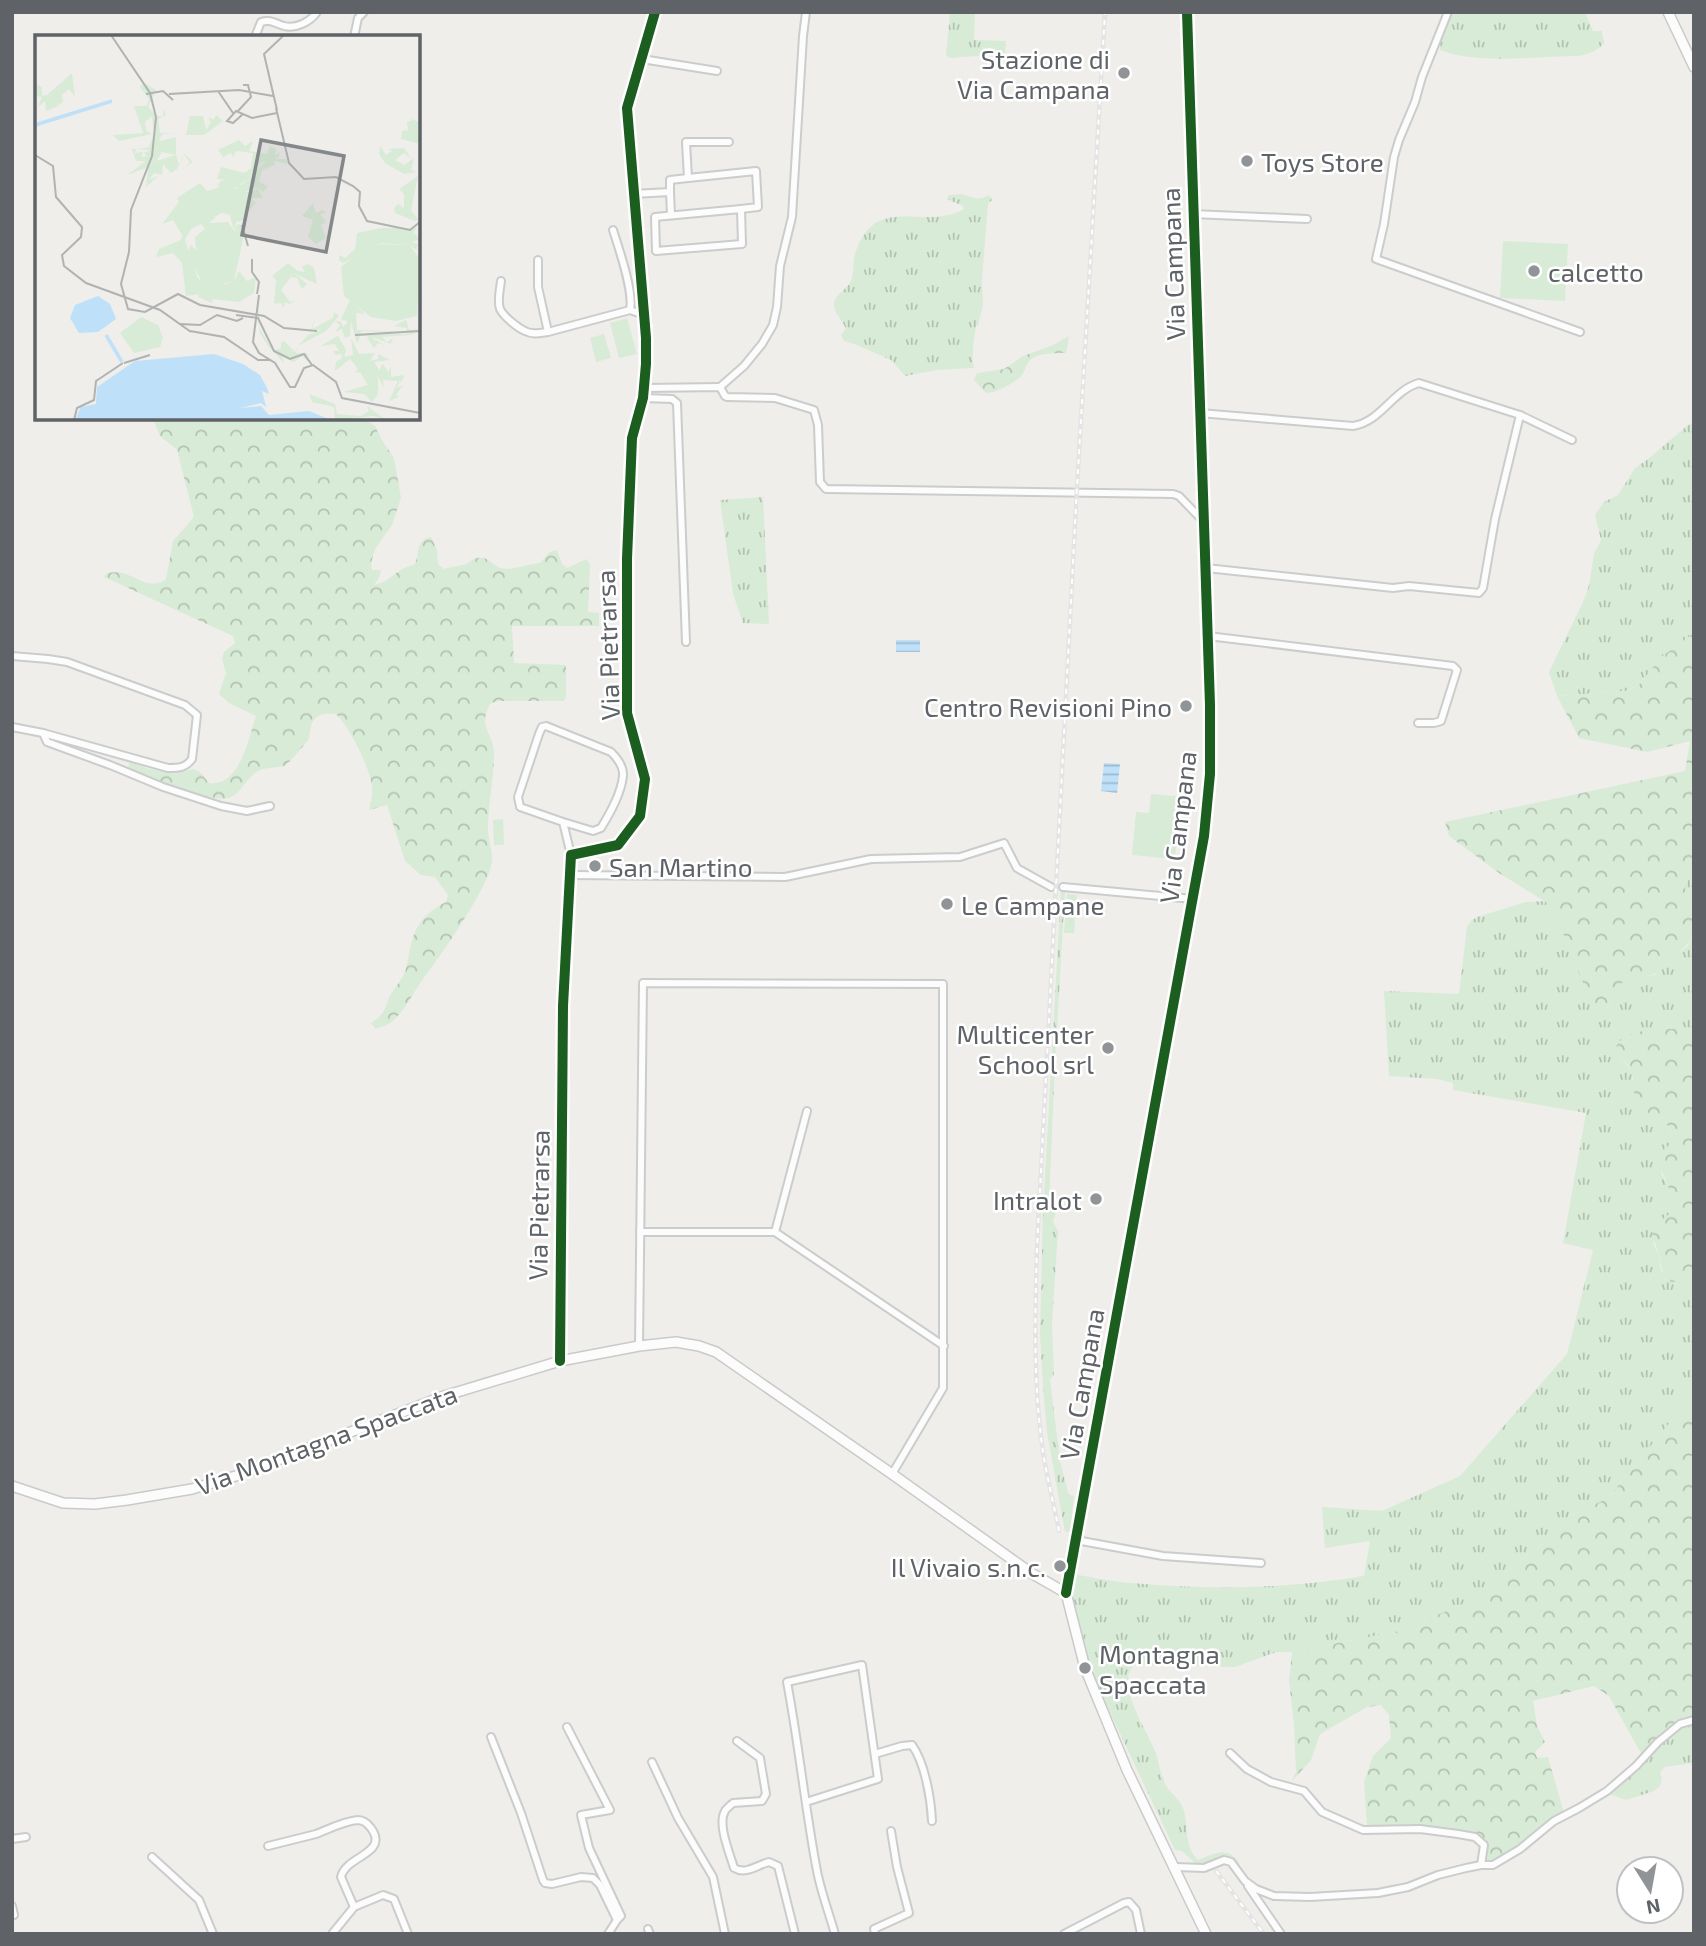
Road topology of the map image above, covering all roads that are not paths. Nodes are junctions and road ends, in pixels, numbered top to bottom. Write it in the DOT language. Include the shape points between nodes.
graph roads {
  1 [pos="317,12"];
  2 [pos="364,12"];
  3 [pos="655,12"];
  4 [pos="806,12"];
  5 [pos="1187,12"];
  6 [pos="1448,12"];
  7 [pos="1668,12"];
  8 [pos="256,35"];
  9 [pos="354,35"];
  10 [pos="642,59"];
  11 [pos="1694,67"];
  12 [pos="717,71"];
  13 [pos="729,142"];
  14 [pos="688,178"];
  15 [pos="670,192"];
  16 [pos="633,194"];
  17 [pos="741,209"];
  18 [pos="1193,214"];
  19 [pos="671,215"];
  20 [pos="1307,219"];
  21 [pos="613,230"];
  22 [pos="538,260"];
  23 [pos="501,281"];
  24 [pos="630,310"];
  25 [pos="644,315"];
  26 [pos="548,332"];
  27 [pos="1580,332"];
  28 [pos="720,387"];
  29 [pos="644,388"];
  30 [pos="643,398"];
  31 [pos="1200,413"];
  32 [pos="1520,415"];
  33 [pos="1572,440"];
  34 [pos="1204,522"];
  35 [pos="1206,568"];
  36 [pos="1208,636"];
  37 [pos="686,642"];
  38 [pos="12,656"];
  39 [pos="1418,723"];
  40 [pos="12,727"];
  41 [pos="43,733"];
  42 [pos="270,806"];
  43 [pos="563,822"];
  44 [pos="571,855"];
  45 [pos="569,875"];
  46 [pos="1051,887"];
  47 [pos="1063,887"];
  48 [pos="1193,899"];
  49 [pos="807,1111"];
  50 [pos="640,1232"];
  51 [pos="775,1232"];
  52 [pos="639,1346"];
  53 [pos="944,1346"];
  54 [pos="560,1361"];
  55 [pos="892,1474"];
  56 [pos="12,1486"];
  57 [pos="1076,1540"];
  58 [pos="1261,1563"];
  59 [pos="1066,1594"];
  60 [pos="1694,1720"];
  61 [pos="567,1727"];
  62 [pos="491,1737"];
  63 [pos="737,1741"];
  64 [pos="1230,1753"];
  65 [pos="875,1754"];
  66 [pos="652,1762"];
  67 [pos="806,1802"];
  68 [pos="932,1821"];
  69 [pos="891,1831"];
  70 [pos="26,1837"];
  71 [pos="12,1839"];
  72 [pos="268,1846"];
  73 [pos="152,1857"];
  74 [pos="1481,1865"];
  75 [pos="1175,1867"];
  76 [pos="1245,1881"];
  77 [pos="12,1906"];
  78 [pos="355,1907"];
  79 [pos="14,1915"];
  80 [pos="617,1920"];
  81 [pos="213,1934"];
  82 [pos="332,1934"];
  83 [pos="408,1934"];
  84 [pos="608,1934"];
  85 [pos="725,1934"];
  86 [pos="795,1934"];
  87 [pos="835,1934"];
  88 [pos="875,1934"];
  89 [pos="1064,1934"];
  90 [pos="1141,1934"];
  91 [pos="1206,1934"];
  92 [pos="1280,1934"];
  1 -- 8 [label="street" via="311,20 288,27 265,20"];
  2 -- 9 [label="street"];
  3 -- 10 [label="street, Via Pietrarsa"];
  4 -- 28 [label="street" via="792,217 773,325 744,366"];
  5 -- 18 [label="street, Via Campana"];
  6 -- 27 [label="street" via="1394,157 1376,259"];
  7 -- 11 [label="main road"];
  10 -- 12 [label="street"];
  10 -- 16 [label="street, Via Pietrarsa" via="627,108"];
  13 -- 14 [label="street" via="686,142"];
  14 -- 15 [label="street" via="670,180"];
  14 -- 17 [label="street" via="756,171 758,208"];
  15 -- 16 [label="street"];
  15 -- 19 [label="street"];
  16 -- 25 [label="street, Via Pietrarsa"];
  17 -- 19 [label="street"];
  17 -- 19 [label="street" via="742,244 656,251 655,217"];
  18 -- 20 [label="street"];
  18 -- 31 [label="street, Via Campana"];
  21 -- 24 [label="street" via="626,274"];
  22 -- 26 [label="street" via="538,286"];
  23 -- 26 [label="street" via="499,304 506,317 525,331"];
  24 -- 25 [label="street"];
  24 -- 26 [label="street"];
  25 -- 29 [label="street, Via Pietrarsa"];
  28 -- 29 [label="street"];
  28 -- 34 [label="street" via="727,397 775,398 814,410 820,482 826,489 1173,494"];
  29 -- 30 [label="street, Via Pietrarsa"];
  30 -- 37 [label="street" via="677,403"];
  30 -- 44 [label="street, Via Pietrarsa" via="632,438 627,559 627,713 645,779 640,816 618,845"];
  31 -- 32 [label="street" via="1362,425 1400,392 1419,383"];
  31 -- 34 [label="street, Via Campana"];
  32 -- 33 [label="street"];
  32 -- 35 [label="street" via="1479,593"];
  34 -- 35 [label="street, Via Campana"];
  35 -- 36 [label="street, Via Campana"];
  36 -- 39 [label="street" via="1453,666 1457,670 1441,721"];
  36 -- 48 [label="street, Via Campana" via="1210,774"];
  38 -- 41 [label="street" via="67,662 186,705 197,715 192,759 177,768"];
  40 -- 41 [label="street"];
  41 -- 42 [label="street" via="47,742 209,802 247,811"];
  43 -- 43 [label="street" via="520,807 518,797 539,734 546,726 611,752 624,774 601,828 593,831"];
  43 -- 44 [label="street"];
  44 -- 45 [label="street, Via Pietrarsa"];
  45 -- 46 [label="street" via="785,877 871,859 960,857 1004,843 1017,868"];
  45 -- 54 [label="street, Via Pietrarsa" via="563,1006"];
  47 -- 48 [label="street"];
  48 -- 57 [label="street, Via Campana"];
  49 -- 51 [label="street"];
  50 -- 51 [label="street"];
  50 -- 52 [label="street"];
  50 -- 53 [label="street" via="643,983 943,984"];
  51 -- 53 [label="street"];
  52 -- 54 [label="main road, Via Montagna Spaccata"];
  52 -- 55 [label="main road, Via Montagna Spaccata" via="676,1342 716,1352"];
  53 -- 55 [label="street" via="943,1388"];
  54 -- 56 [label="main road, Via Montagna Spaccata" via="444,1396 192,1489 95,1504 63,1503"];
  55 -- 59 [label="main road, Via Montagna Spaccata"];
  57 -- 58 [label="street" via="1163,1556"];
  57 -- 59 [label="street, Via Campana"];
  59 -- 75 [label="main road, Via Campana" via="1091,1681 1127,1770"];
  60 -- 74 [label="street" via="1680,1724 1607,1791 1554,1821 1520,1850 1493,1865"];
  61 -- 80 [label="street" via="610,1810 581,1815 589,1849 621,1916"];
  62 -- 80 [label="street" via="545,1883 593,1878"];
  63 -- 86 [label="street" via="760,1758 766,1794 762,1801 733,1803 723,1813 728,1849 739,1871 769,1862 778,1866"];
  64 -- 74 [label="street" via="1247,1769 1304,1791 1322,1812 1363,1830 1419,1829 1475,1837 1483,1845"];
  65 -- 67 [label="street" via="878,1779"];
  65 -- 67 [label="street" via="862,1665 787,1682"];
  65 -- 68 [label="street" via="912,1745 920,1756"];
  66 -- 85 [label="street" via="713,1877"];
  67 -- 87 [label="street" via="817,1874"];
  69 -- 88 [label="street" via="909,1913 874,1929"];
  70 -- 71 [label="street"];
  72 -- 78 [label="street" via="351,1821 367,1822 375,1843 341,1873"];
  73 -- 81 [label="street" via="199,1900"];
  74 -- 76 [label="street" via="1408,1887 1346,1896 1273,1896"];
  75 -- 76 [label="street" via="1204,1868 1224,1860"];
  75 -- 91 [label="main road, Via Campana"];
  76 -- 92 [label="street"];
  77 -- 79 [label="street"];
  78 -- 82 [label="street"];
  78 -- 83 [label="street" via="383,1895 394,1899"];
  80 -- 84 [label="street"];
  89 -- 90 [label="street" via="1129,1902 1136,1910"];
}
